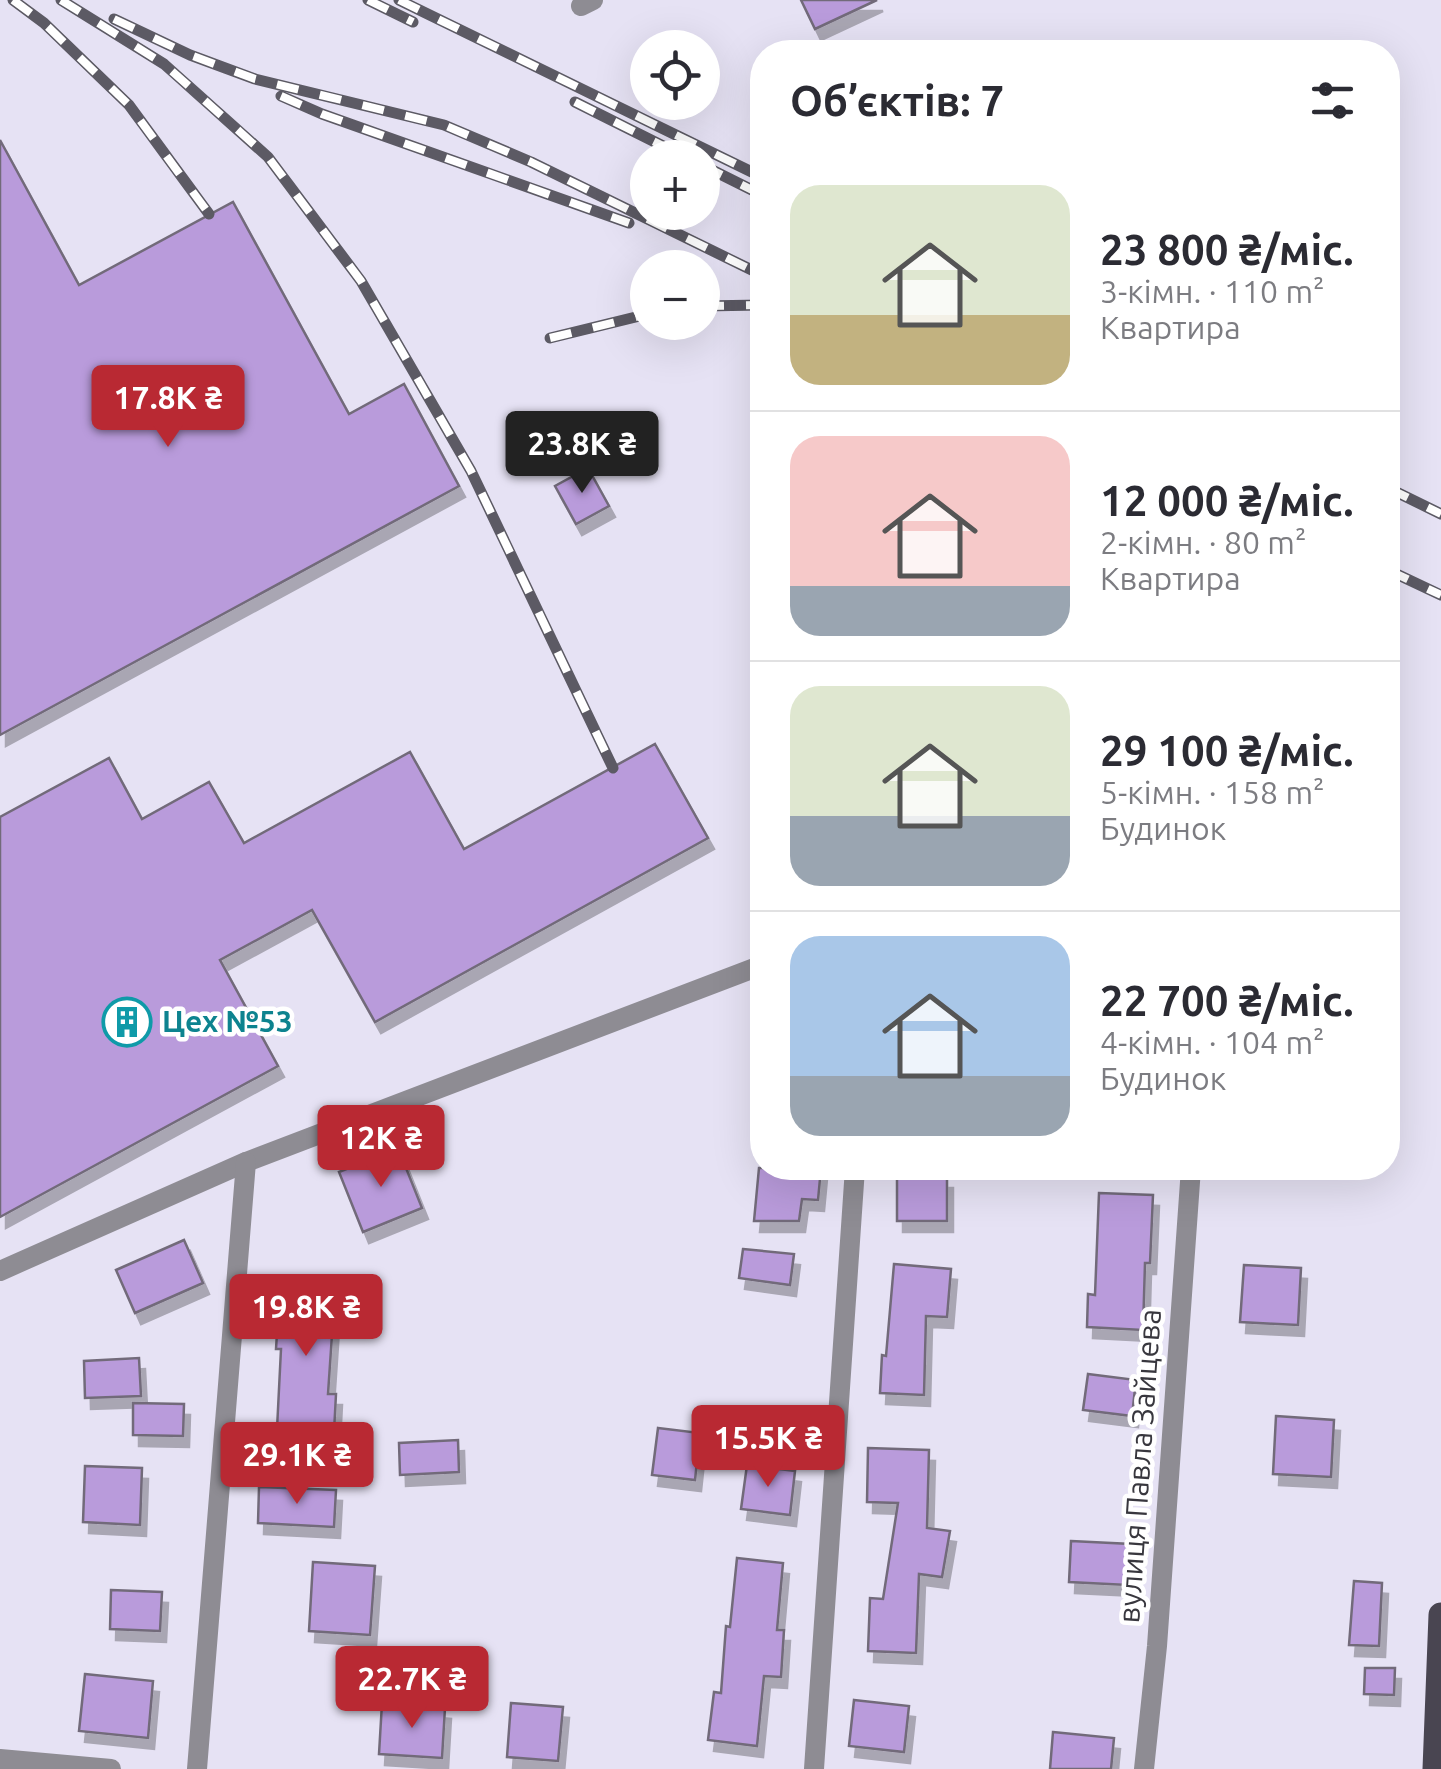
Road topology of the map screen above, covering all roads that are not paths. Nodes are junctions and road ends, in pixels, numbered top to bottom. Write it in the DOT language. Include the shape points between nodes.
graph roads {
  1 [pos="750,970"];
  2 [pos="246,1162"];
  3 [pos="855,1180"];
  4 [pos="1190,1180"];
  5 [pos="0,1272"];
  6 [pos="1441,1615"];
  7 [pos="0,1759"];
  8 [pos="111,1769"];
  9 [pos="197,1769"];
  10 [pos="814,1769"];
  11 [pos="1144,1769"];
  12 [pos="1435,1769"];
  1 -- 2 [label="street"];
  2 -- 5 [label="street"];
  2 -- 9 [label="street"];
  3 -- 10 [label="street"];
  4 -- 11 [label="street, вулиця Павла Зайцева"];
  6 -- 12 [label="main road"];
  7 -- 8 [label="street"];
}
